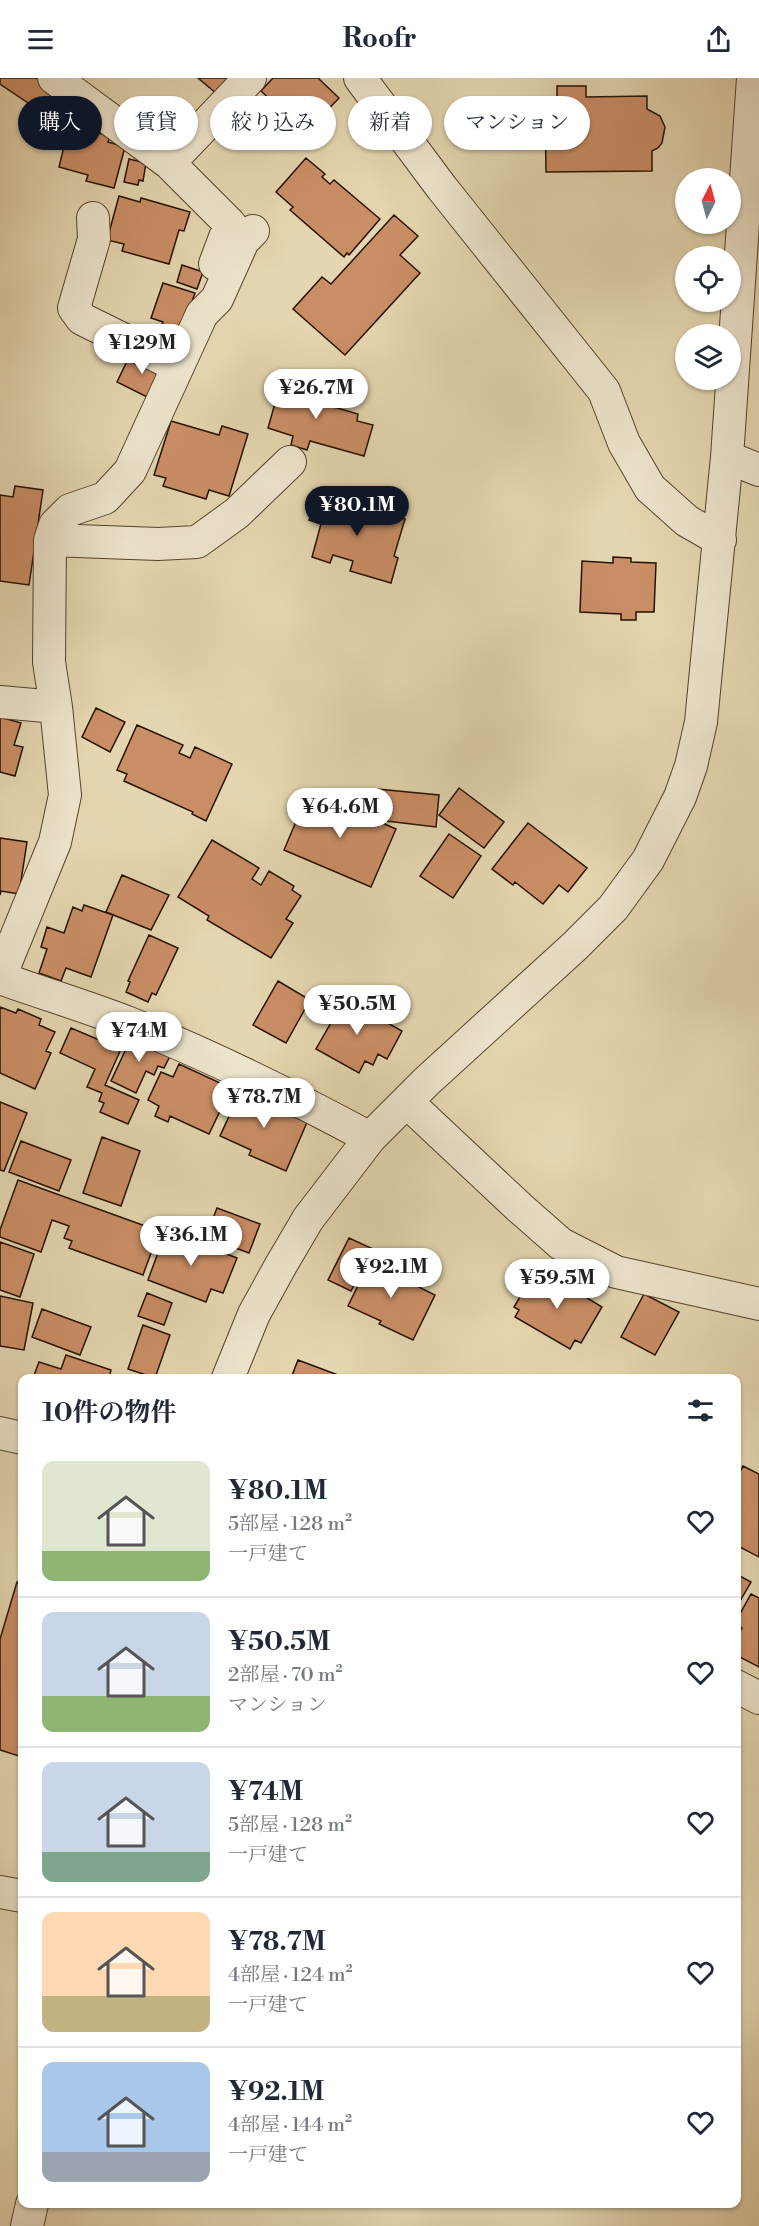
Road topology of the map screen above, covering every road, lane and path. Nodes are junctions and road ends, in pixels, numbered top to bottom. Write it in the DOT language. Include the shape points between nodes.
graph roads {
  1 [pos="54,78"];
  2 [pos="250,78"];
  3 [pos="360,78"];
  4 [pos="753,78"];
  5 [pos="169,163"];
  6 [pos="93,218"];
  7 [pos="253,231"];
  8 [pos="202,314"];
  9 [pos="177,366"];
  10 [pos="727,457"];
  11 [pos="290,462"];
  12 [pos="759,470"];
  13 [pos="50,540"];
  14 [pos="720,540"];
  15 [pos="0,702"];
  16 [pos="56,707"];
  17 [pos="2,979"];
  18 [pos="407,1102"];
  19 [pos="370,1138"];
  20 [pos="759,1304"];
  21 [pos="230,1374"];
  22 [pos="0,1433"];
  23 [pos="18,1436"];
  24 [pos="741,1689"];
  25 [pos="759,1698"];
  26 [pos="0,1892"];
  27 [pos="18,1895"];
  28 [pos="31,2208"];
  29 [pos="27,2226"];
  1 -- 5 [label="street"];
  2 -- 5 [label="street"];
  3 -- 14 [label="street" via="604,391 624,443 650,488 687,521"];
  4 -- 10 [label="street"];
  5 -- 8 [label="street" via="230,224 206,287"];
  6 -- 9 [label="street" via="94,239 74,308 82,319"];
  7 -- 8 [label="street" via="243,240 217,298"];
  8 -- 9 [label="street"];
  9 -- 13 [label="street" via="130,471 105,498 70,510 55,525"];
  10 -- 12 [label="street"];
  10 -- 14 [label="street"];
  11 -- 13 [label="street" via="237,513 197,542"];
  13 -- 16 [label="street" via="49,662"];
  14 -- 18 [label="street" via="701,723 691,766 662,834 613,909"];
  15 -- 16 [label="street"];
  16 -- 17 [label="street" via="65,795 55,842"];
  17 -- 19 [label="street" via="128,1023 216,1060"];
  18 -- 19 [label="street"];
  18 -- 20 [label="street" via="561,1244 616,1272"];
  19 -- 21 [label="street" via="308,1219 281,1264 254,1314"];
  22 -- 23 [label="street"];
  24 -- 25 [label="street"];
  26 -- 27 [label="street"];
  28 -- 29 [label="street"];
}
